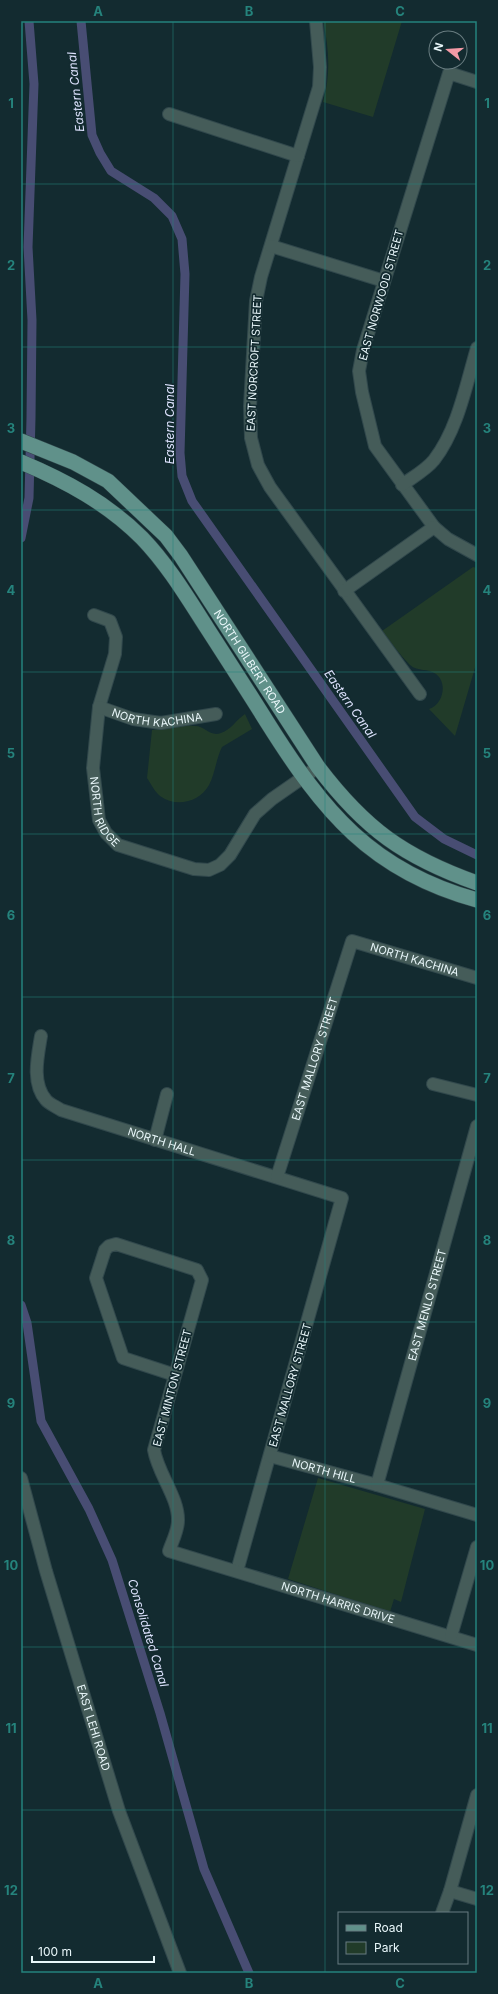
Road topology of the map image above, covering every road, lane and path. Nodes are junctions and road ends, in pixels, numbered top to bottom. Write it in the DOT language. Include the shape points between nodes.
graph roads {
  1 [pos="316,21"];
  2 [pos="477,82"];
  3 [pos="169,114"];
  4 [pos="298,156"];
  5 [pos="271,246"];
  6 [pos="384,281"];
  7 [pos="477,348"];
  8 [pos="21,441"];
  9 [pos="21,462"];
  10 [pos="402,484"];
  11 [pos="434,527"];
  12 [pos="477,555"];
  13 [pos="344,591"];
  14 [pos="94,615"];
  15 [pos="420,694"];
  16 [pos="99,707"];
  17 [pos="216,714"];
  18 [pos="318,767"];
  19 [pos="303,778"];
  20 [pos="477,883"];
  21 [pos="477,900"];
  22 [pos="352,941"];
  23 [pos="477,978"];
  24 [pos="40,1036"];
  25 [pos="433,1084"];
  26 [pos="168,1094"];
  27 [pos="477,1095"];
  28 [pos="477,1126"];
  29 [pos="155,1140"];
  30 [pos="278,1177"];
  31 [pos="342,1198"];
  32 [pos="175,1375"];
  33 [pos="270,1456"];
  34 [pos="21,1478"];
  35 [pos="377,1485"];
  36 [pos="477,1514"];
  37 [pos="477,1547"];
  38 [pos="169,1552"];
  39 [pos="237,1571"];
  40 [pos="451,1636"];
  41 [pos="477,1645"];
  42 [pos="477,1795"];
  43 [pos="450,1891"];
  44 [pos="477,1900"];
  45 [pos="442,1912"];
  46 [pos="180,1973"];
  1 -- 4 [label="street, EAST NORCROFT STREET" via="320,67 318,87"];
  2 -- 6 [label="street, EAST NORWOOD STREET" via="449,73"];
  3 -- 4 [label="street"];
  4 -- 5 [label="street, EAST NORCROFT STREET"];
  5 -- 6 [label="street"];
  5 -- 13 [label="street, EAST NORCROFT STREET" via="260,277 256,301 250,406 251,438 258,465 270,487"];
  6 -- 10 [label="street, EAST NORWOOD STREET" via="359,371 375,446"];
  7 -- 10 [label="street" via="455,421 444,442 434,460"];
  8 -- 18 [label="main road, NORTH GILBERT ROAD" via="86,468 108,481 166,536"];
  9 -- 19 [label="main road, NORTH GILBERT ROAD" via="53,475 111,511 160,559 186,595"];
  10 -- 11 [label="street, EAST NORWOOD STREET"];
  11 -- 12 [label="street, EAST NORWOOD STREET" via="448,539"];
  11 -- 13 [label="street"];
  13 -- 15 [label="street, EAST NORCROFT STREET"];
  14 -- 16 [label="street, NORTH RIDGE" via="110,622 116,637 115,654"];
  16 -- 17 [label="street, NORTH KACHINA" via="133,719 161,723"];
  16 -- 19 [label="street, NORTH RIDGE" via="93,768 96,804 99,820 106,833 118,845 194,869 209,870 220,865 230,855 255,814"];
  18 -- 19 [label="street, NORTH RIDGE"];
  18 -- 20 [label="main road, NORTH GILBERT ROAD" via="373,828 422,861"];
  19 -- 21 [label="main road, NORTH GILBERT ROAD" via="339,821 378,854 405,872 432,885"];
  22 -- 23 [label="street, NORTH KACHINA"];
  22 -- 30 [label="street, EAST MALLORY STREET"];
  24 -- 29 [label="street, NORTH HALL" via="38,1084 46,1100 61,1110"];
  25 -- 27 [label="street"];
  26 -- 29 [label="street"];
  28 -- 35 [label="street, EAST MENLO STREET"];
  29 -- 30 [label="street, NORTH HALL"];
  30 -- 31 [label="street, NORTH HALL"];
  31 -- 33 [label="street, EAST MALLORY STREET"];
  32 -- 32 [label="street, EAST MINTON STREET" via="202,1280 197,1270 116,1244 109,1246 105,1250 96,1278 122,1358"];
  32 -- 38 [label="street, EAST MINTON STREET" via="154,1450 156,1462 176,1508 178,1522"];
  33 -- 35 [label="street, NORTH HILL"];
  33 -- 39 [label="street, EAST MALLORY STREET"];
  34 -- 46 [label="street, EAST LEHI ROAD" via="119,1811"];
  35 -- 36 [label="street, NORTH HILL"];
  37 -- 40 [label="street"];
  38 -- 39 [label="street, NORTH HARRIS DRIVE"];
  39 -- 40 [label="street, NORTH HARRIS DRIVE"];
  40 -- 41 [label="street, NORTH HARRIS DRIVE"];
  42 -- 43 [label="street"];
  43 -- 44 [label="street"];
  43 -- 45 [label="street"];
}
